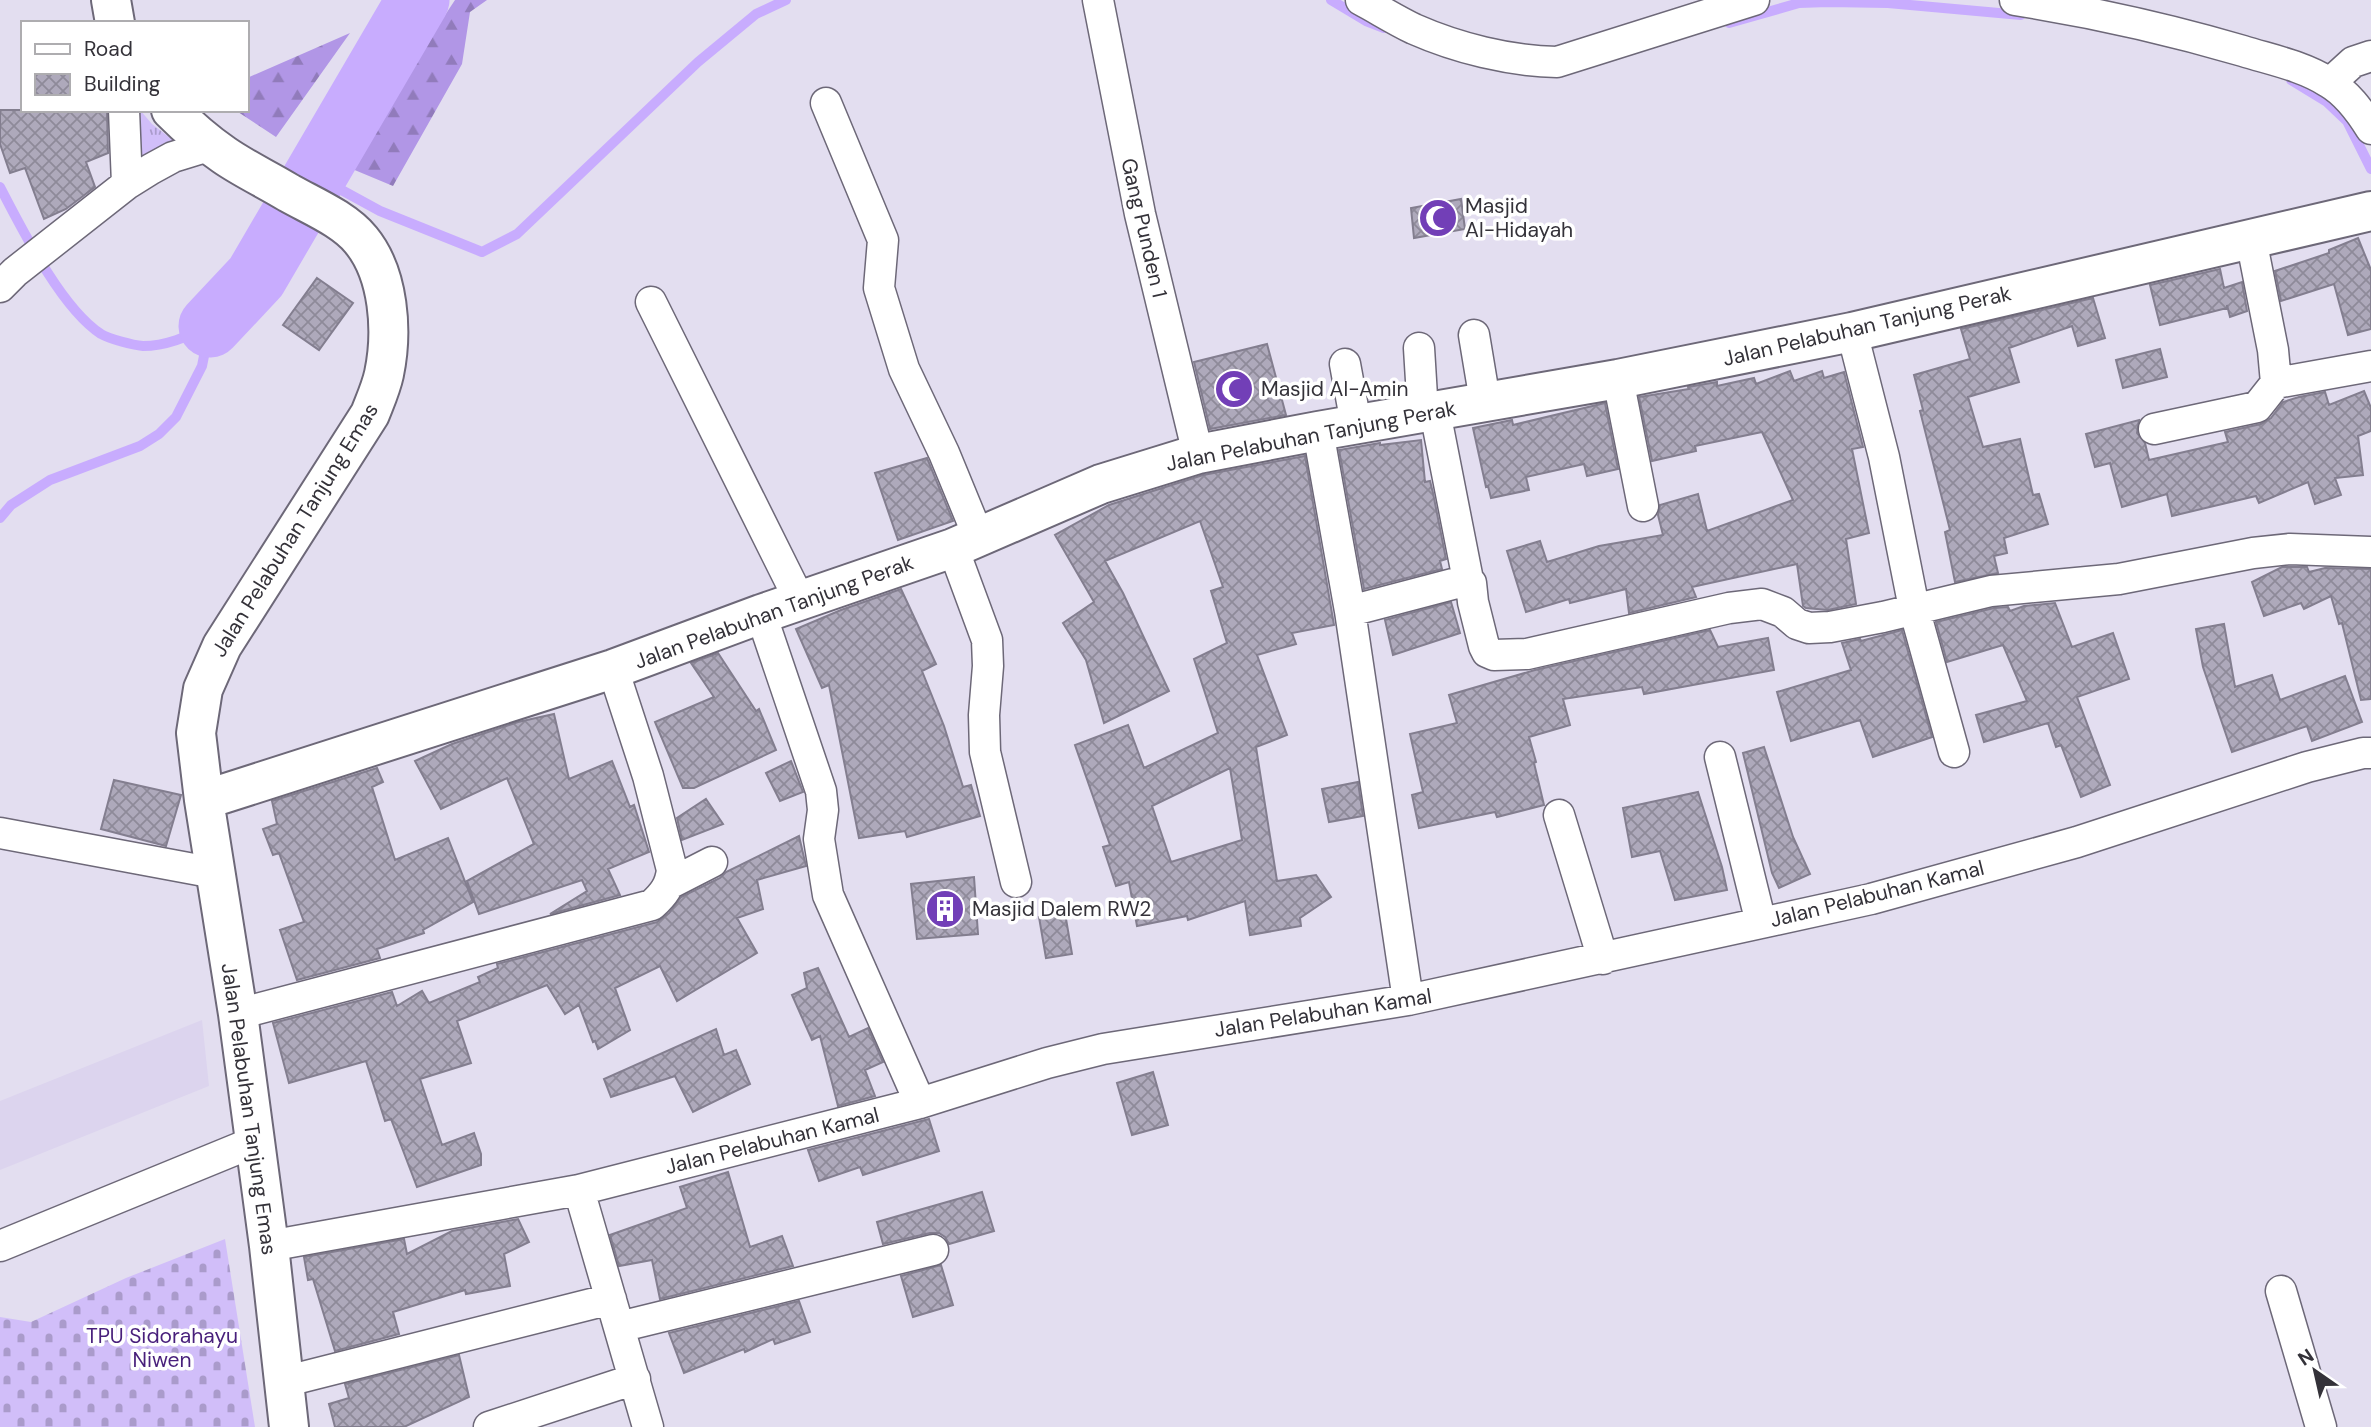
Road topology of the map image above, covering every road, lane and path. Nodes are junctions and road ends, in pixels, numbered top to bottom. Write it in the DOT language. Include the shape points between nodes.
graph roads {
  1 [pos="111,0"];
  2 [pos="1098,0"];
  3 [pos="1361,0"];
  4 [pos="1754,0"];
  5 [pos="2015,0"];
  6 [pos="115,21"];
  7 [pos="2371,56"];
  8 [pos="2330,83"];
  9 [pos="826,103"];
  10 [pos="124,112"];
  11 [pos="173,112"];
  12 [pos="2371,129"];
  13 [pos="218,151"];
  14 [pos="127,184"];
  15 [pos="2371,211"];
  16 [pos="2251,239"];
  17 [pos="8,279"];
  18 [pos="651,302"];
  19 [pos="1852,332"];
  20 [pos="1474,335"];
  21 [pos="1419,348"];
  22 [pos="1345,364"];
  23 [pos="2371,366"];
  24 [pos="1618,379"];
  25 [pos="2276,383"];
  26 [pos="1485,401"];
  27 [pos="1429,413"];
  28 [pos="1356,424"];
  29 [pos="2154,429"];
  30 [pos="1318,431"];
  31 [pos="1198,454"];
  32 [pos="1643,506"];
  33 [pos="966,543"];
  34 [pos="2371,552"];
  35 [pos="1468,580"];
  36 [pos="800,601"];
  37 [pos="1914,608"];
  38 [pos="1350,611"];
  39 [pos="761,614"];
  40 [pos="613,669"];
  41 [pos="1954,752"];
  42 [pos="2371,753"];
  43 [pos="1720,757"];
  44 [pos="204,800"];
  45 [pos="1559,815"];
  46 [pos="9,837"];
  47 [pos="712,862"];
  48 [pos="215,873"];
  49 [pos="1016,882"];
  50 [pos="671,883"];
  51 [pos="1761,923"];
  52 [pos="1603,959"];
  53 [pos="1408,1000"];
  54 [pos="238,1014"];
  55 [pos="920,1103"];
  56 [pos="254,1142"];
  57 [pos="579,1190"];
  58 [pos="0,1246"];
  59 [pos="269,1246"];
  60 [pos="933,1250"];
  61 [pos="2281,1291"];
  62 [pos="615,1313"];
  63 [pos="635,1379"];
  64 [pos="283,1382"];
  65 [pos="289,1427"];
  66 [pos="489,1427"];
  67 [pos="648,1427"];
  68 [pos="2321,1427"];
  1 -- 6 [label="street"];
  2 -- 31 [label="street, Gang Punden 1" via="1140,214"];
  3 -- 4 [label="street" via="1413,29 1457,45 1557,62"];
  5 -- 8 [label="street" via="2081,10 2194,37 2301,69"];
  7 -- 8 [label="street" via="2353,62"];
  8 -- 12 [label="street" via="2357,107"];
  9 -- 33 [label="street" via="883,240 879,288 904,369 944,453"];
  10 -- 14 [label="street"];
  11 -- 13 [label="street, Jalan Pelabuhan Tanjung Emas"];
  13 -- 14 [label="street" via="173,157"];
  13 -- 44 [label="street, Jalan Pelabuhan Tanjung Emas" via="360,238 379,275 388,333 384,375 370,414 211,666 196,733"];
  14 -- 17 [label="street"];
  15 -- 16 [label="street, Jalan Pelabuhan Tanjung Perak"];
  16 -- 19 [label="street, Jalan Pelabuhan Tanjung Perak"];
  16 -- 25 [label="street"];
  18 -- 36 [label="street"];
  19 -- 24 [label="street, Jalan Pelabuhan Tanjung Perak"];
  19 -- 37 [label="street" via="1884,457"];
  20 -- 26 [label="street"];
  21 -- 27 [label="street"];
  22 -- 28 [label="street"];
  23 -- 25 [label="street"];
  24 -- 26 [label="street, Jalan Pelabuhan Tanjung Perak"];
  24 -- 32 [label="street"];
  25 -- 29 [label="street" via="2257,407"];
  26 -- 27 [label="street, Jalan Pelabuhan Tanjung Perak"];
  27 -- 28 [label="street, Jalan Pelabuhan Tanjung Perak"];
  27 -- 35 [label="street"];
  28 -- 30 [label="street, Jalan Pelabuhan Tanjung Perak"];
  30 -- 31 [label="street, Jalan Pelabuhan Tanjung Perak"];
  30 -- 38 [label="street"];
  31 -- 33 [label="street, Jalan Pelabuhan Tanjung Perak" via="1101,484"];
  33 -- 36 [label="street, Jalan Pelabuhan Tanjung Perak"];
  33 -- 49 [label="street" via="988,640 985,752"];
  34 -- 37 [label="street" via="2265,552 2119,579 1991,592"];
  35 -- 37 [label="street" via="1484,646 1491,655 1503,656 1551,650 1740,606 1762,604 1809,628 1855,623"];
  35 -- 38 [label="street"];
  36 -- 39 [label="street, Jalan Pelabuhan Tanjung Perak"];
  37 -- 41 [label="street"];
  38 -- 53 [label="street"];
  39 -- 40 [label="street, Jalan Pelabuhan Tanjung Perak"];
  39 -- 55 [label="street" via="821,791 819,839 828,895"];
  40 -- 44 [label="street, Jalan Pelabuhan Tanjung Perak"];
  40 -- 50 [label="street" via="648,776 672,870"];
  42 -- 51 [label="street, Jalan Pelabuhan Kamal" via="2307,767 2051,849 1871,899"];
  43 -- 51 [label="street"];
  44 -- 48 [label="street, Jalan Pelabuhan Tanjung Emas"];
  45 -- 52 [label="street"];
  46 -- 48 [label="street"];
  47 -- 50 [label="street"];
  48 -- 54 [label="street, Jalan Pelabuhan Tanjung Emas"];
  50 -- 54 [label="street" via="652,905"];
  51 -- 52 [label="street, Jalan Pelabuhan Kamal"];
  52 -- 53 [label="street, Jalan Pelabuhan Kamal"];
  53 -- 55 [label="street, Jalan Pelabuhan Kamal" via="1103,1049"];
  54 -- 56 [label="street, Jalan Pelabuhan Tanjung Emas"];
  55 -- 57 [label="street, Jalan Pelabuhan Kamal"];
  56 -- 58 [label="street"];
  56 -- 59 [label="street, Jalan Pelabuhan Tanjung Emas"];
  57 -- 59 [label="street, Jalan Pelabuhan Kamal"];
  57 -- 62 [label="street"];
  59 -- 64 [label="street, Jalan Pelabuhan Tanjung Emas"];
  60 -- 62 [label="street"];
  61 -- 68 [label="street"];
  62 -- 63 [label="street"];
  62 -- 64 [label="street"];
  63 -- 66 [label="street"];
  63 -- 67 [label="street"];
  64 -- 65 [label="street, Jalan Pelabuhan Tanjung Emas"];
}
